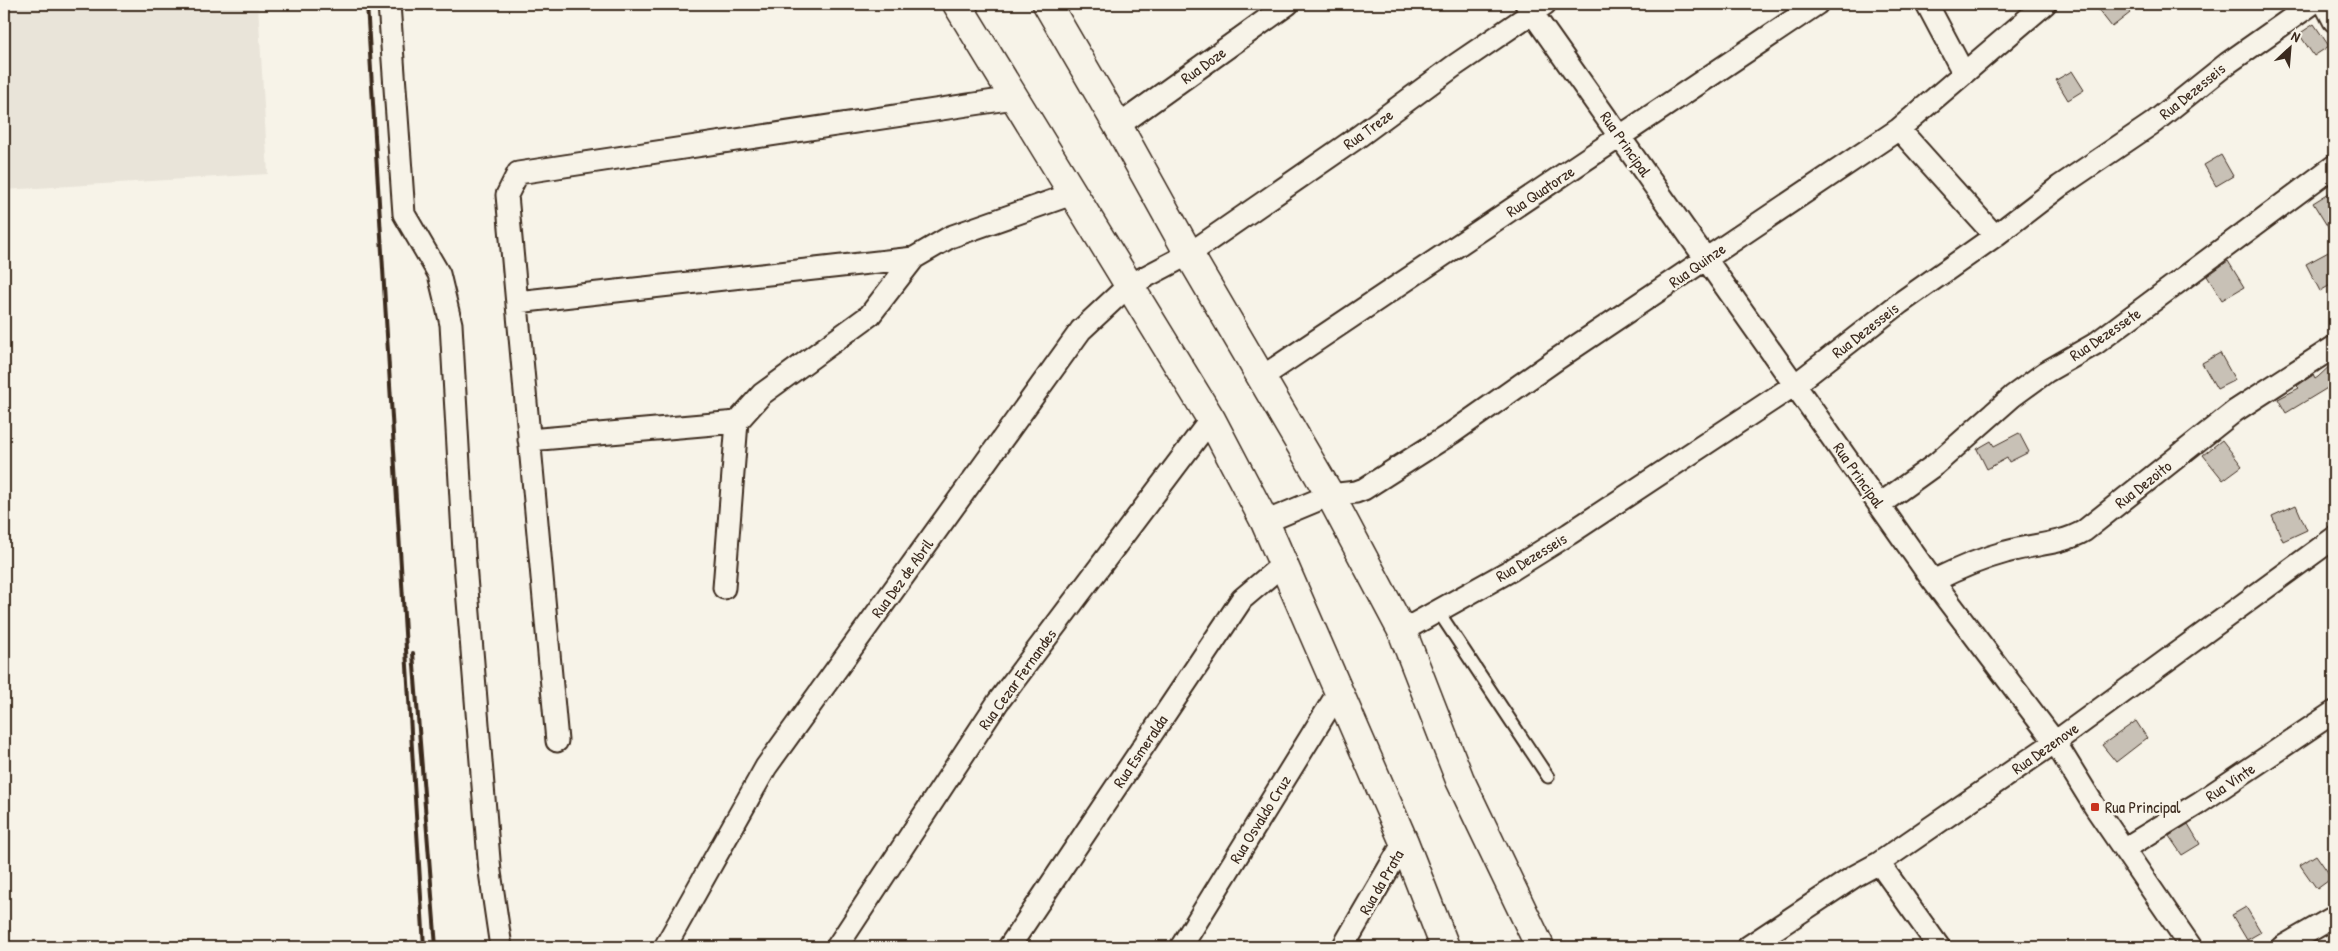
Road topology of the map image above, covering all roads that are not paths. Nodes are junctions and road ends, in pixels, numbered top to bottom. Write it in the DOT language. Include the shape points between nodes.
graph roads {
  1 [pos="389,4"];
  2 [pos="957,4"];
  3 [pos="1047,4"];
  4 [pos="1288,4"];
  5 [pos="1817,4"];
  6 [pos="1927,4"];
  7 [pos="2045,4"];
  8 [pos="2312,4"];
  9 [pos="2325,4"];
  10 [pos="1534,7"];
  11 [pos="2334,21"];
  12 [pos="1963,72"];
  13 [pos="1014,98"];
  14 [pos="1118,126"];
  15 [pos="1899,129"];
  16 [pos="1621,137"];
  17 [pos="2334,166"];
  18 [pos="1072,194"];
  19 [pos="1995,236"];
  20 [pos="1189,254"];
  21 [pos="914,258"];
  22 [pos="1706,258"];
  23 [pos="1128,286"];
  24 [pos="517,302"];
  25 [pos="2334,348"];
  26 [pos="1262,377"];
  27 [pos="1796,384"];
  28 [pos="1211,420"];
  29 [pos="738,422"];
  30 [pos="529,440"];
  31 [pos="1330,495"];
  32 [pos="1879,505"];
  33 [pos="1265,522"];
  34 [pos="2334,538"];
  35 [pos="1282,566"];
  36 [pos="1934,581"];
  37 [pos="724,588"];
  38 [pos="1438,611"];
  39 [pos="1402,631"];
  40 [pos="1339,692"];
  41 [pos="2334,712"];
  42 [pos="557,741"];
  43 [pos="2055,742"];
  44 [pos="1548,777"];
  45 [pos="1404,842"];
  46 [pos="2124,849"];
  47 [pos="1879,863"];
  48 [pos="2334,917"];
  49 [pos="501,947"];
  50 [pos="665,947"];
  51 [pos="837,947"];
  52 [pos="1009,947"];
  53 [pos="1181,947"];
  54 [pos="1342,947"];
  55 [pos="1445,947"];
  56 [pos="1540,947"];
  57 [pos="1748,947"];
  58 [pos="1939,947"];
  59 [pos="2191,947"];
  60 [pos="2282,947"];
  1 -- 49 [label="street" via="404,214 439,274 450,324 464,552 490,872"];
  2 -- 13 [label="street"];
  3 -- 14 [label="street"];
  4 -- 14 [label="street, Rua Doze"];
  5 -- 16 [label="street, Rua Quatorze"];
  6 -- 12 [label="street"];
  7 -- 12 [label="street, Rua Quinze"];
  8 -- 19 [label="street, Rua Dezesseis"];
  9 -- 11 [label="street"];
  10 -- 16 [label="street, Rua Principal"];
  10 -- 20 [label="street, Rua Treze"];
  12 -- 15 [label="street, Rua Quinze"];
  13 -- 18 [label="street"];
  13 -- 24 [label="street" via="518,173 507,195"];
  14 -- 20 [label="street"];
  15 -- 19 [label="street"];
  15 -- 22 [label="street, Rua Quinze"];
  16 -- 22 [label="street, Rua Principal"];
  16 -- 26 [label="street, Rua Quatorze"];
  17 -- 32 [label="street, Rua Dezessete" via="2094,344 2013,396 1936,464"];
  18 -- 21 [label="street" via="950,237"];
  18 -- 23 [label="street"];
  19 -- 27 [label="street, Rua Dezesseis" via="1900,303"];
  20 -- 23 [label="street, Rua Dez de Abril"];
  20 -- 26 [label="street"];
  21 -- 24 [label="street"];
  21 -- 29 [label="street" via="870,315 762,394"];
  22 -- 27 [label="street, Rua Principal"];
  22 -- 31 [label="street, Rua Quinze" via="1400,466 1356,492"];
  23 -- 28 [label="street"];
  23 -- 50 [label="street, Rua Dez de Abril" via="1081,330 766,767"];
  24 -- 30 [label="street"];
  25 -- 36 [label="street, Rua Dezoito" via="2235,411 2080,534 2061,542 2006,552 1966,564"];
  26 -- 31 [label="street"];
  27 -- 32 [label="street, Rua Principal"];
  27 -- 38 [label="street, Rua Dezesseis" via="1513,569"];
  28 -- 33 [label="street"];
  28 -- 51 [label="street, Rua Cezar Fernandes" via="998,702"];
  29 -- 30 [label="street"];
  29 -- 37 [label="street"];
  30 -- 42 [label="street"];
  31 -- 33 [label="street, Rua Quinze"];
  31 -- 39 [label="street"];
  32 -- 36 [label="street, Rua Principal"];
  33 -- 35 [label="street"];
  34 -- 43 [label="street, Rua Dezenove"];
  35 -- 40 [label="street"];
  35 -- 52 [label="street, Rua Esmeralda" via="1242,600"];
  36 -- 43 [label="street, Rua Principal"];
  38 -- 39 [label="street, Rua Dezesseis"];
  38 -- 44 [label="lane"];
  39 -- 56 [label="street" via="1460,780"];
  40 -- 45 [label="street"];
  40 -- 53 [label="street, Rua Osvaldo Cruz"];
  41 -- 46 [label="street, Rua Vinte"];
  43 -- 46 [label="street, Rua Principal"];
  43 -- 47 [label="street, Rua Dezenove"];
  45 -- 54 [label="street, Rua da Prata"];
  45 -- 55 [label="street"];
  46 -- 59 [label="street, Rua Principal"];
  47 -- 57 [label="street, Rua Dezenove"];
  47 -- 58 [label="street"];
  48 -- 60 [label="street"];
}
